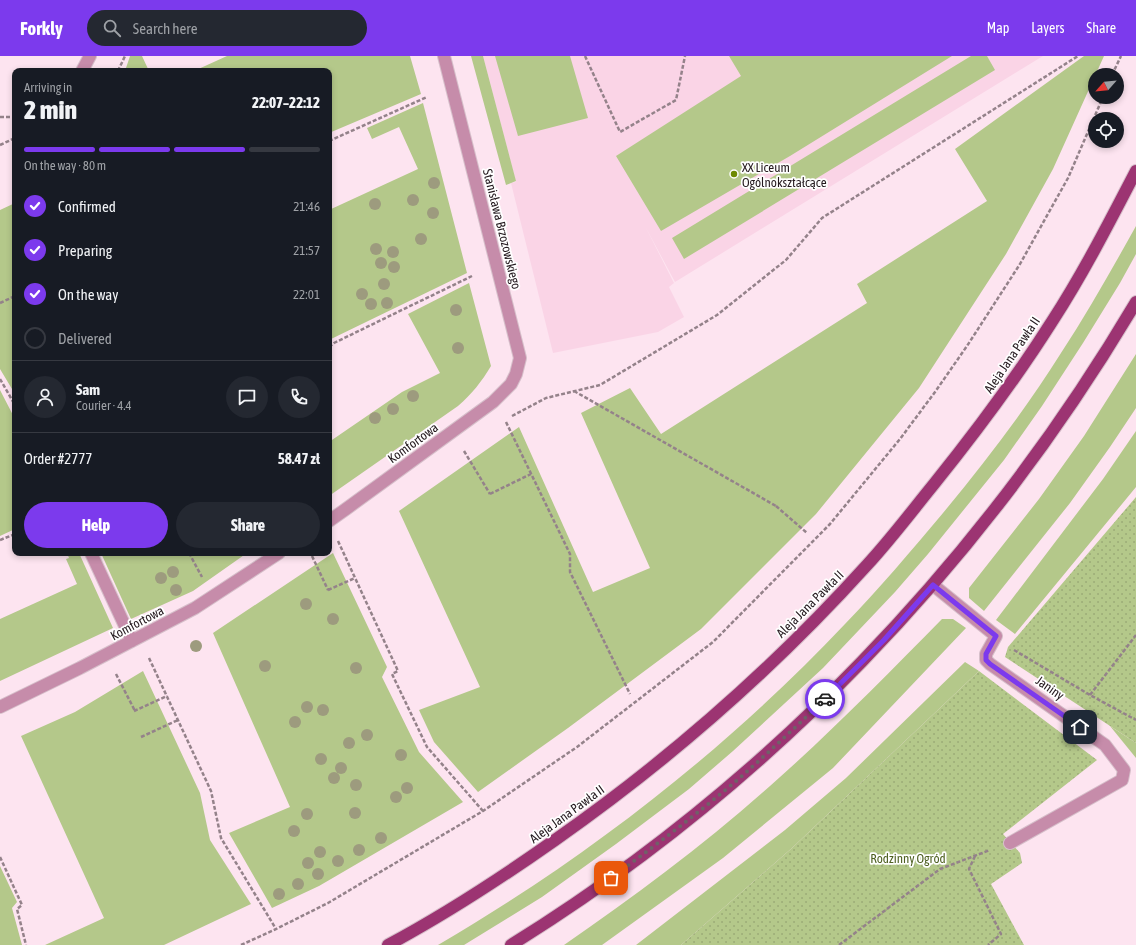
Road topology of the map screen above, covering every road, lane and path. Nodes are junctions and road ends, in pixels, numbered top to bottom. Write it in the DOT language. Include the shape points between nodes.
graph roads {
  1 [pos="90,56"];
  2 [pos="125,56"];
  3 [pos="444,56"];
  4 [pos="585,56"];
  5 [pos="685,56"];
  6 [pos="1078,56"];
  7 [pos="1121,56"];
  8 [pos="84,68"];
  9 [pos="119,68"];
  10 [pos="1115,68"];
  11 [pos="427,97"];
  12 [pos="1100,104"];
  13 [pos="0,117"];
  14 [pos="12,117"];
  15 [pos="12,139"];
  16 [pos="332,140"];
  17 [pos="0,145"];
  18 [pos="1136,171"];
  19 [pos="472,276"];
  20 [pos="12,297"];
  21 [pos="1136,302"];
  22 [pos="0,303"];
  23 [pos="332,345"];
  24 [pos="0,379"];
  25 [pos="574,391"];
  26 [pos="12,400"];
  27 [pos="493,402"];
  28 [pos="512,417"];
  29 [pos="506,422"];
  30 [pos="464,451"];
  31 [pos="531,474"];
  32 [pos="332,519"];
  33 [pos="807,533"];
  34 [pos="12,535"];
  35 [pos="337,539"];
  36 [pos="0,540"];
  37 [pos="92,556"];
  38 [pos="275,556"];
  39 [pos="312,556"];
  40 [pos="355,578"];
  41 [pos="933,585"];
  42 [pos="1136,635"];
  43 [pos="996,636"];
  44 [pos="132,642"];
  45 [pos="148,656"];
  46 [pos="115,672"];
  47 [pos="630,694"];
  48 [pos="1090,695"];
  49 [pos="167,696"];
  50 [pos="0,707"];
  51 [pos="178,720"];
  52 [pos="1136,720"];
  53 [pos="141,737"];
  54 [pos="483,811"];
  55 [pos="1010,843"];
  56 [pos="975,856"];
  57 [pos="0,858"];
  58 [pos="276,929"];
  59 [pos="26,945"];
  60 [pos="241,945"];
  61 [pos="388,945"];
  62 [pos="511,945"];
  63 [pos="839,945"];
  64 [pos="988,945"];
  1 -- 8 [label="street"];
  2 -- 9 [label="path"];
  3 -- 27 [label="street, Stanisława Brzozowskiego" via="520,358 512,384"];
  4 -- 5 [label="path" via="620,132 676,100"];
  6 -- 25 [label="path" via="822,218 786,260 717,315 600,385"];
  7 -- 10 [label="path"];
  11 -- 16 [label="path"];
  12 -- 54 [label="path" via="1068,178 1020,264 935,392 830,524 713,642 577,747"];
  13 -- 14 [label="path"];
  15 -- 17 [label="path"];
  18 -- 61 [label="main road, Aleja Jana Pawła II" via="1062,305 1011,383 963,449 869,563 830,605 725,706 634,783 533,856 462,903"];
  19 -- 23 [label="path"];
  20 -- 22 [label="path"];
  21 -- 41 [label="main road" via="1029,465"];
  24 -- 26 [label="path"];
  25 -- 28 [label="path" via="546,398"];
  25 -- 33 [label="path" via="776,506"];
  27 -- 32 [label="street, Komfortowa"];
  29 -- 31 [label="path"];
  30 -- 31 [label="path" via="490,494"];
  31 -- 47 [label="path" via="570,554 570,572"];
  34 -- 36 [label="path"];
  35 -- 40 [label="path"];
  37 -- 44 [label="street"];
  38 -- 44 [label="street, Komfortowa" via="196,608"];
  39 -- 40 [label="path" via="328,590"];
  40 -- 54 [label="path" via="398,671 392,674 427,747"];
  41 -- 43 [label="street"];
  41 -- 62 [label="main road" via="828,696 735,781 643,855"];
  42 -- 48 [label="path"];
  43 -- 48 [label="path" via="1008,647"];
  43 -- 55 [label="street, Janiny" via="986,654 986,660 1105,745 1124,770 1122,780"];
  44 -- 50 [label="street, Komfortowa"];
  45 -- 49 [label="path"];
  46 -- 49 [label="path" via="134,711"];
  48 -- 52 [label="path"];
  49 -- 51 [label="path"];
  51 -- 53 [label="path"];
  51 -- 58 [label="path" via="211,791 220,838"];
  54 -- 58 [label="path" via="328,903"];
  55 -- 56 [label="path"];
  56 -- 63 [label="path" via="940,869"];
  56 -- 64 [label="path" via="969,869 1001,934"];
  57 -- 59 [label="path" via="22,905 17,909"];
  58 -- 60 [label="path"];
}
